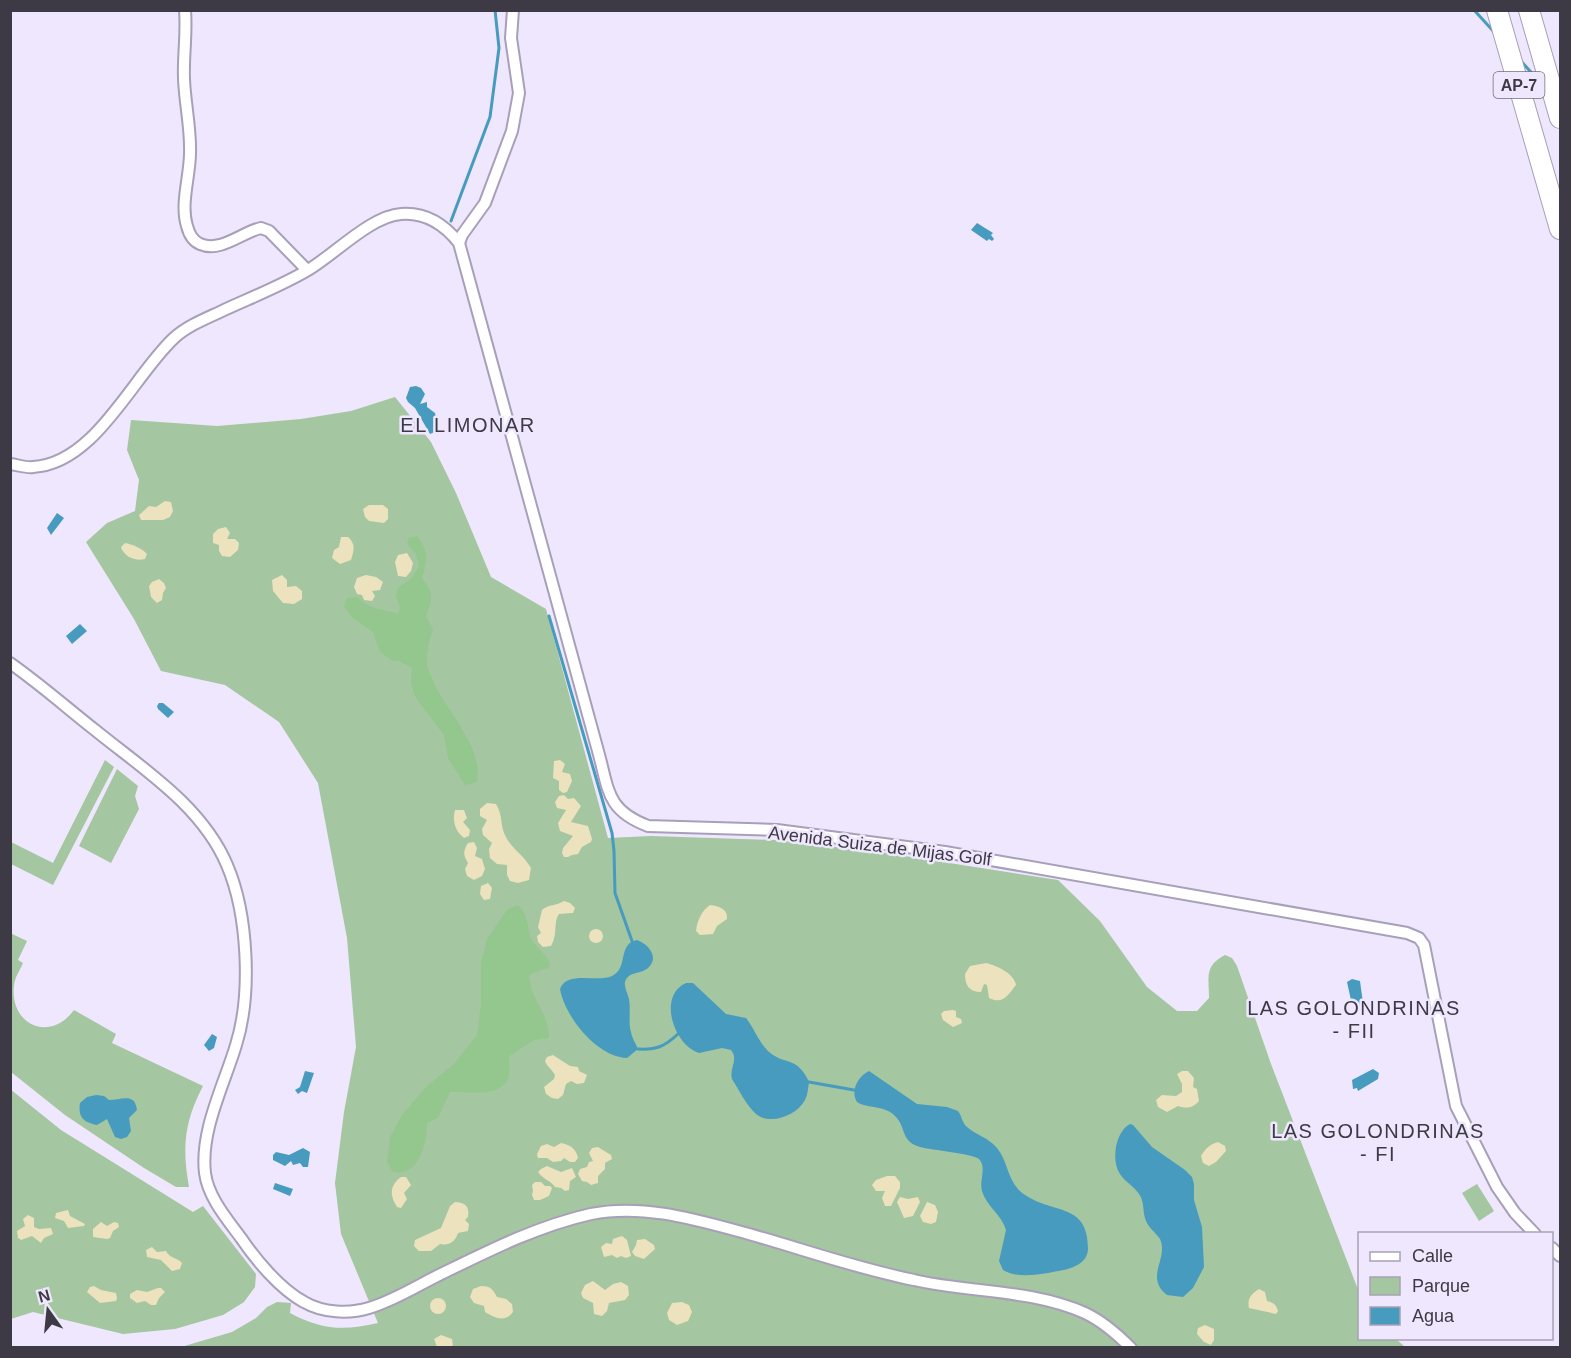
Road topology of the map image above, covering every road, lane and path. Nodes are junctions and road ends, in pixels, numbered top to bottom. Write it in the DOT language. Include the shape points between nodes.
graph roads {
  1 [pos="185,10"];
  2 [pos="513,10"];
  3 [pos="1497,10"];
  4 [pos="1529,10"];
  5 [pos="1560,118"];
  6 [pos="1560,229"];
  7 [pos="459,243"];
  8 [pos="307,270"];
  9 [pos="10,464"];
  10 [pos="10,663"];
  11 [pos="1534,1232"];
  12 [pos="1131,1347"];
  1 -- 8 [label="street" via="184,83 191,151 185,203 186,225 192,238 214,246 261,228 269,231"];
  2 -- 7 [label="street" via="512,38 519,93 512,131 485,203"];
  3 -- 6 [label="highway, AP-7"];
  4 -- 5 [label="highway, AP-7"];
  7 -- 8 [label="street, Avenida Suiza de Mijas Golf" via="436,221 399,214 382,218"];
  7 -- 11 [label="street, Avenida Suiza de Mijas Golf" via="610,796 618,809 648,826 777,830 945,852 1419,938 1424,945 1456,1106 1497,1187"];
  8 -- 9 [label="street" via="174,338 71,456 32,468"];
  10 -- 12 [label="street" via="190,809 227,865 245,942 244,1008 238,1039 204,1143 205,1177 218,1206 254,1257 303,1302 323,1310 368,1309 546,1228 592,1214 645,1211 706,1222 908,1279 1054,1303 1102,1323"];
}
